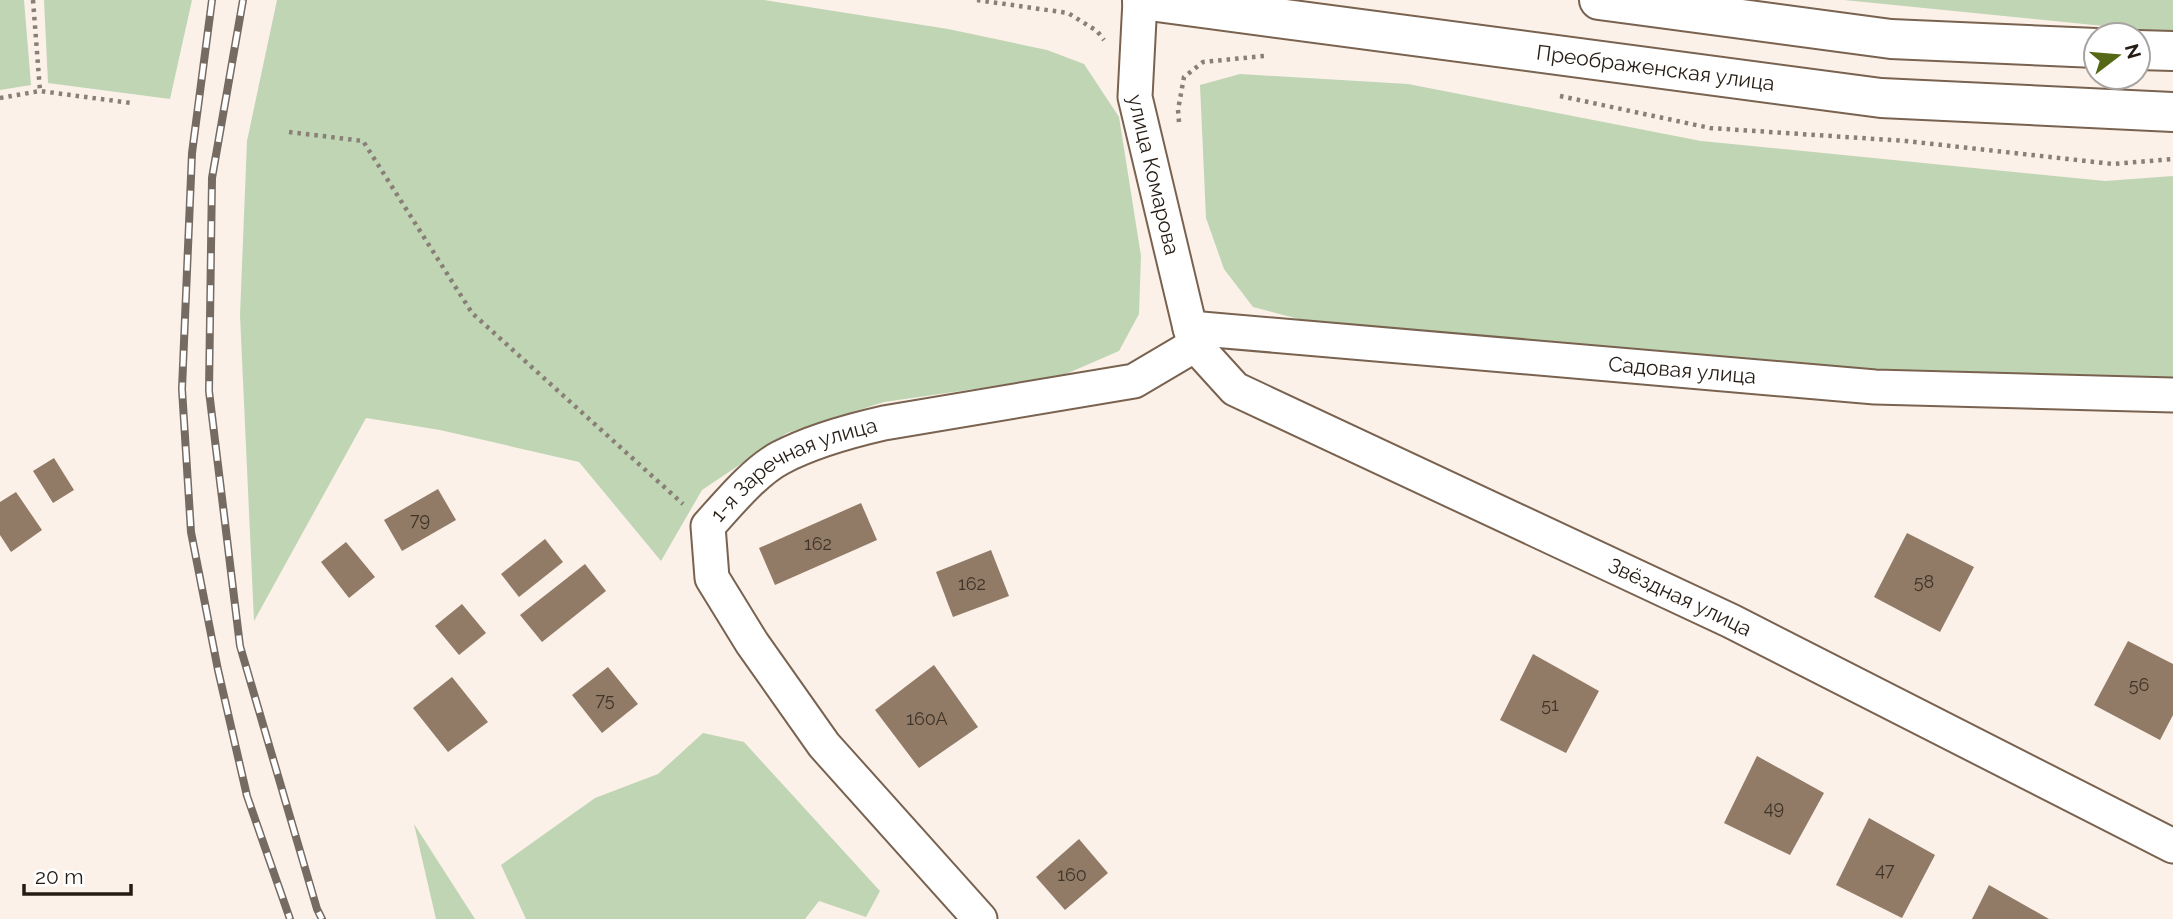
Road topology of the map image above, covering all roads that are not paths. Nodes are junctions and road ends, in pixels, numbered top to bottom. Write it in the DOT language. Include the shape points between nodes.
graph roads {
  1 [pos="1141,0"];
  2 [pos="1599,0"];
  3 [pos="2082,47"];
  4 [pos="2152,50"];
  5 [pos="2173,51"];
  6 [pos="2173,112"];
  7 [pos="1192,336"];
  8 [pos="2173,395"];
  9 [pos="2173,846"];
  10 [pos="980,919"];
  1 -- 6 [label="main road, Преображенская улица" via="1881,98"];
  1 -- 7 [label="street, улица Комарова" via="1135,97"];
  2 -- 3 [label="main road" via="1891,39"];
  4 -- 5 [label="main road"];
  7 -- 8 [label="street, Садовая улица" via="1875,387"];
  7 -- 9 [label="street, Звёздная улица" via="1235,389 1731,621"];
  7 -- 10 [label="street, 1-я Заречная улица" via="1133,381 846,432 778,459 741,489 708,526 712,578 752,643 824,745"];
}
